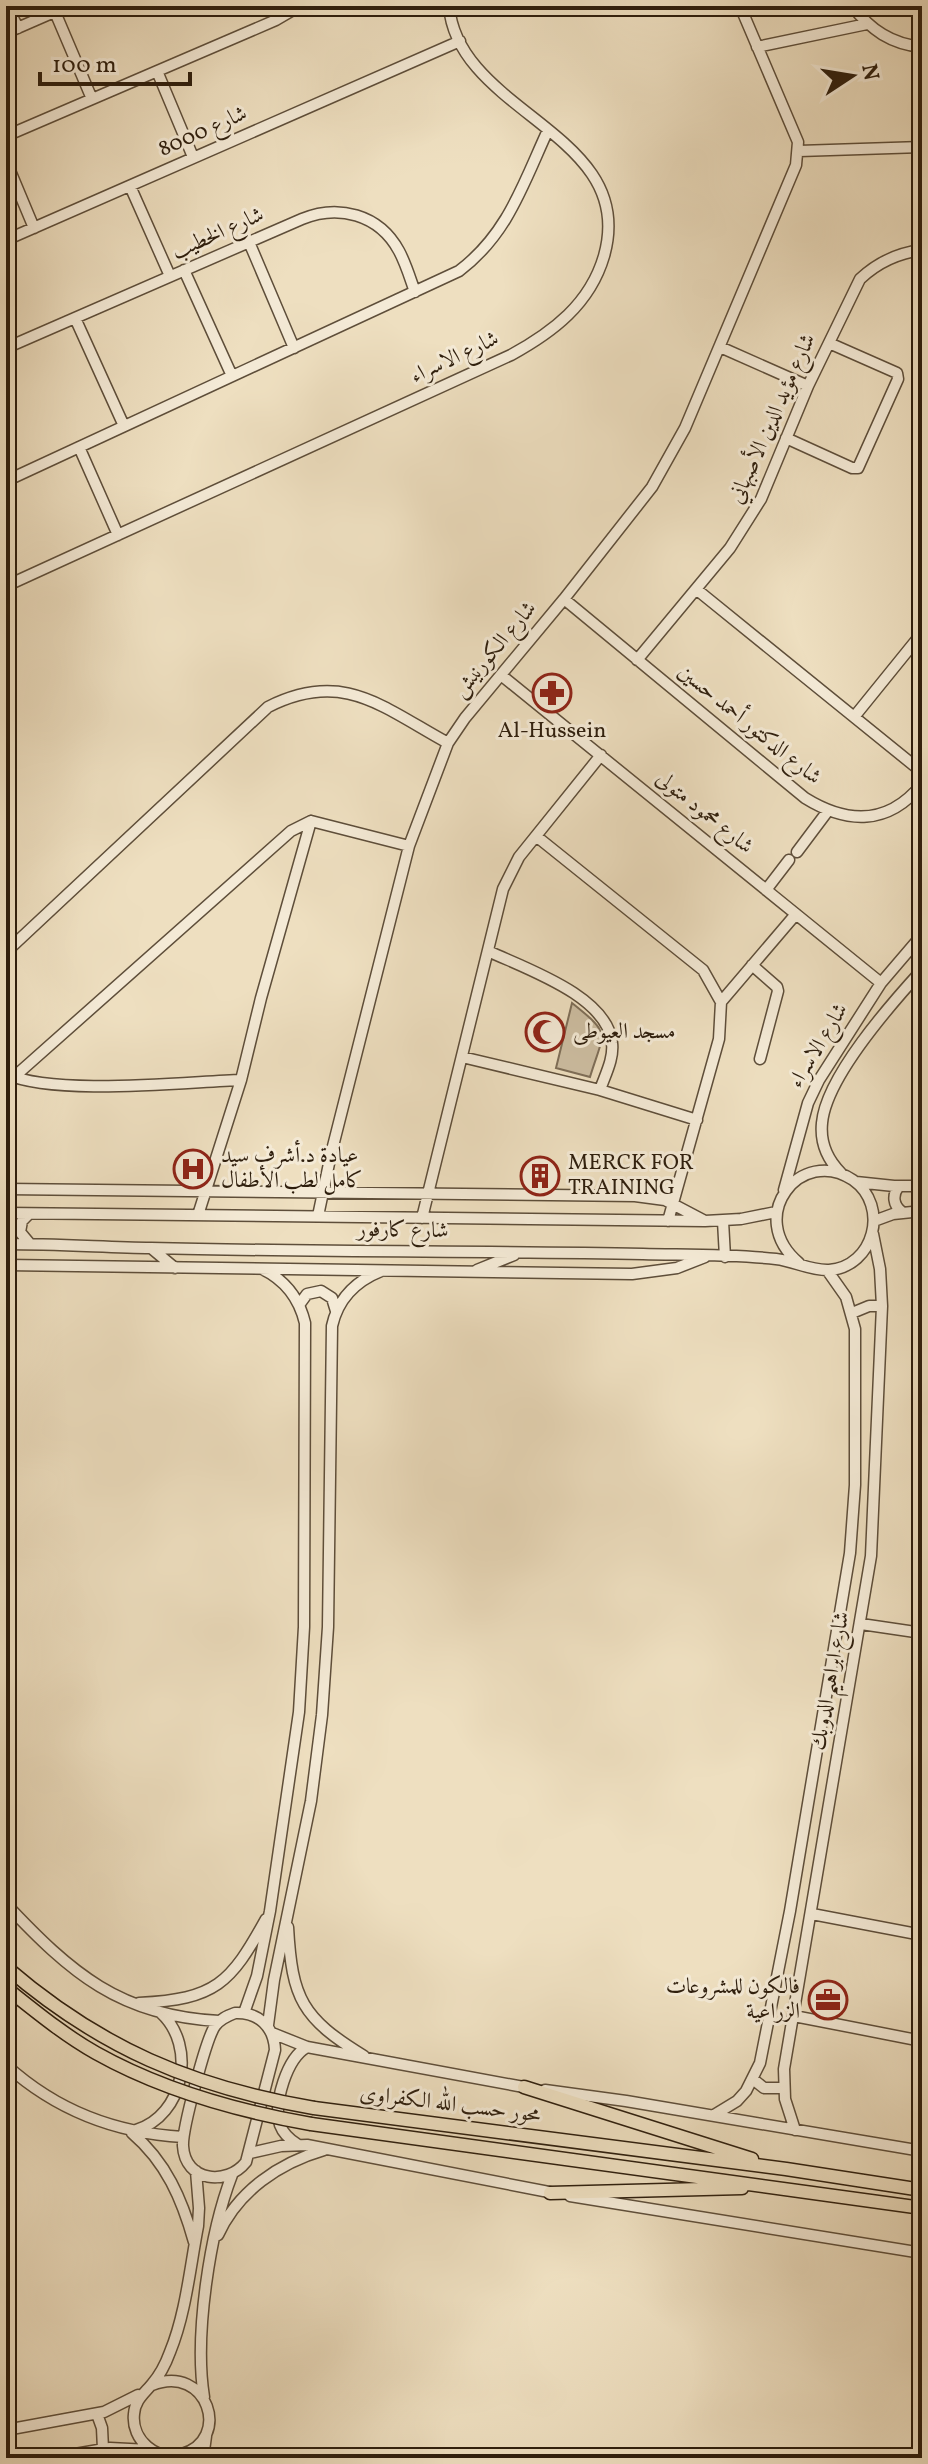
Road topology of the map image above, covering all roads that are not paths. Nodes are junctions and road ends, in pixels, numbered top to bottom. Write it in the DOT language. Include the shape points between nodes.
graph roads {
  1 [pos="7,6"];
  2 [pos="68,6"];
  3 [pos="300,6"];
  4 [pos="449,6"];
  5 [pos="740,6"];
  6 [pos="852,6"];
  7 [pos="55,12"];
  8 [pos="867,24"];
  9 [pos="18,28"];
  10 [pos="6,33"];
  11 [pos="460,41"];
  12 [pos="757,47"];
  13 [pos="922,47"];
  14 [pos="157,71"];
  15 [pos="92,99"];
  16 [pos="548,130"];
  17 [pos="6,136"];
  18 [pos="922,147"];
  19 [pos="799,151"];
  20 [pos="193,157"];
  21 [pos="6,161"];
  22 [pos="130,186"];
  23 [pos="34,228"];
  24 [pos="6,240"];
  25 [pos="249,242"];
  26 [pos="922,250"];
  27 [pos="184,270"];
  28 [pos="170,276"];
  29 [pos="415,292"];
  30 [pos="75,318"];
  31 [pos="829,343"];
  32 [pos="720,347"];
  33 [pos="6,348"];
  34 [pos="294,348"];
  35 [pos="232,376"];
  36 [pos="808,386"];
  37 [pos="124,426"];
  38 [pos="786,438"];
  39 [pos="79,447"];
  40 [pos="6,481"];
  41 [pos="118,535"];
  42 [pos="6,586"];
  43 [pos="696,589"];
  44 [pos="564,599"];
  45 [pos="922,633"];
  46 [pos="637,660"];
  47 [pos="501,675"];
  48 [pos="854,717"];
  49 [pos="448,743"];
  50 [pos="601,755"];
  51 [pos="922,772"];
  52 [pos="922,784"];
  53 [pos="827,812"];
  54 [pos="311,821"];
  55 [pos="536,836"];
  56 [pos="409,846"];
  57 [pos="766,890"];
  58 [pos="796,914"];
  59 [pos="922,935"];
  60 [pos="488,951"];
  61 [pos="6,952"];
  62 [pos="752,965"];
  63 [pos="922,970"];
  64 [pos="881,983"];
  65 [pos="721,1002"];
  66 [pos="462,1057"];
  67 [pos="760,1059"];
  68 [pos="10,1076"];
  69 [pos="241,1080"];
  70 [pos="600,1090"];
  71 [pos="697,1120"];
  72 [pos="843,1175"];
  73 [pos="855,1181"];
  74 [pos="899,1186"];
  75 [pos="922,1186"];
  76 [pos="6,1189"];
  77 [pos="207,1192"];
  78 [pos="323,1192"];
  79 [pos="428,1194"];
  80 [pos="783,1194"];
  81 [pos="673,1203"];
  82 [pos="922,1211"];
  83 [pos="776,1212"];
  84 [pos="902,1212"];
  85 [pos="6,1213"];
  86 [pos="29,1214"];
  87 [pos="198,1215"];
  88 [pos="318,1216"];
  89 [pos="422,1218"];
  90 [pos="668,1221"];
  91 [pos="705,1221"];
  92 [pos="723,1221"];
  93 [pos="874,1221"];
  94 [pos="873,1233"];
  95 [pos="6,1244"];
  96 [pos="30,1244"];
  97 [pos="151,1248"];
  98 [pos="521,1252"];
  99 [pos="706,1257"];
  100 [pos="725,1257"];
  101 [pos="799,1263"];
  102 [pos="6,1265"];
  103 [pos="175,1268"];
  104 [pos="262,1269"];
  105 [pos="827,1270"];
  106 [pos="381,1271"];
  107 [pos="471,1272"];
  108 [pos="299,1305"];
  109 [pos="882,1306"];
  110 [pos="336,1311"];
  111 [pos="852,1313"];
  112 [pos="861,1624"];
  113 [pos="922,1633"];
  114 [pos="6,1904"];
  115 [pos="270,1911"];
  116 [pos="288,1914"];
  117 [pos="812,1914"];
  118 [pos="922,1915"];
  119 [pos="920,1934"];
  120 [pos="6,1967"];
  121 [pos="6,1988"];
  122 [pos="132,2004"];
  123 [pos="161,2013"];
  124 [pos="244,2013"];
  125 [pos="794,2016"];
  126 [pos="219,2021"];
  127 [pos="270,2029"];
  128 [pos="922,2041"];
  129 [pos="307,2047"];
  130 [pos="369,2059"];
  131 [pos="6,2065"];
  132 [pos="754,2080"];
  133 [pos="524,2087"];
  134 [pos="784,2088"];
  135 [pos="714,2115"];
  136 [pos="795,2130"];
  137 [pos="130,2131"];
  138 [pos="183,2137"];
  139 [pos="297,2144"];
  140 [pos="328,2149"];
  141 [pos="922,2151"];
  142 [pos="250,2153"];
  143 [pos="786,2169"];
  144 [pos="196,2171"];
  145 [pos="232,2175"];
  146 [pos="782,2187"];
  147 [pos="922,2190"];
  148 [pos="550,2193"];
  149 [pos="922,2208"];
  150 [pos="194,2244"];
  151 [pos="212,2247"];
  152 [pos="922,2253"];
  153 [pos="148,2388"];
  154 [pos="204,2398"];
  155 [pos="97,2414"];
  156 [pos="6,2430"];
  157 [pos="207,2431"];
  158 [pos="103,2449"];
  159 [pos="159,2455"];
  160 [pos="52,2458"];
  161 [pos="203,2458"];
  1 -- 9 [label="street"];
  2 -- 7 [label="street"];
  3 -- 14 [label="street"];
  4 -- 11 [label="street, شارع الاسراء"];
  5 -- 12 [label="street"];
  6 -- 8 [label="street"];
  7 -- 9 [label="street"];
  7 -- 15 [label="street"];
  8 -- 12 [label="street"];
  8 -- 13 [label="street" via="906,46"];
  9 -- 10 [label="street"];
  11 -- 16 [label="street, شارع الاسراء" via="479,70"];
  11 -- 20 [label="street, شارع 8000"];
  12 -- 19 [label="street"];
  14 -- 15 [label="street"];
  14 -- 20 [label="street"];
  15 -- 17 [label="street"];
  16 -- 29 [label="street" via="492,241 459,271"];
  16 -- 41 [label="street, شارع الاسراء" via="583,160 599,187 608,242 600,268 575,309 556,328 511,355"];
  18 -- 19 [label="street"];
  19 -- 32 [label="street, شارع الكورنيش"];
  20 -- 22 [label="street, شارع 8000"];
  21 -- 23 [label="street"];
  22 -- 23 [label="street, شارع 8000"];
  22 -- 28 [label="street"];
  23 -- 24 [label="street, شارع 8000"];
  25 -- 27 [label="street, شارع الخطيب"];
  25 -- 29 [label="street, شارع الخطيب" via="315,214 356,215 390,238"];
  25 -- 34 [label="street"];
  26 -- 31 [label="street, شارع مؤيد الدين الأصبهاني" via="896,255 860,279"];
  27 -- 28 [label="street, شارع الخطيب"];
  27 -- 35 [label="street"];
  28 -- 30 [label="street, شارع الخطيب"];
  29 -- 34 [label="street"];
  30 -- 33 [label="street, شارع الخطيب"];
  30 -- 37 [label="street"];
  31 -- 36 [label="street, شارع مؤيد الدين الأصبهاني"];
  31 -- 38 [label="street" via="897,373 858,468"];
  32 -- 36 [label="street"];
  32 -- 44 [label="street, شارع الكورنيش" via="658,477"];
  34 -- 35 [label="street"];
  35 -- 37 [label="street"];
  36 -- 38 [label="street, شارع مؤيد الدين الأصبهاني"];
  37 -- 39 [label="street"];
  38 -- 43 [label="street, شارع مؤيد الدين الأصبهاني" via="754,511"];
  39 -- 40 [label="street"];
  39 -- 41 [label="street"];
  41 -- 42 [label="street, شارع الاسراء"];
  43 -- 46 [label="street, شارع مؤيد الدين الأصبهاني"];
  43 -- 48 [label="street"];
  44 -- 46 [label="street, شارع الدكتور أحمد حسين"];
  44 -- 47 [label="street, شارع الكورنيش"];
  45 -- 48 [label="street"];
  46 -- 53 [label="street, شارع الدكتور أحمد حسين"];
  47 -- 49 [label="street, شارع الكورنيش"];
  47 -- 50 [label="street, شارع محمود متولى"];
  48 -- 51 [label="street"];
  49 -- 56 [label="street, شارع الكورنيش"];
  49 -- 61 [label="street" via="347,692 319,689 292,695 268,707"];
  50 -- 55 [label="street"];
  50 -- 57 [label="street, شارع محمود متولى"];
  52 -- 53 [label="street, شارع الدكتور أحمد حسين" via="894,808 873,816"];
  53 -- 57 [label="street"];
  54 -- 56 [label="street"];
  54 -- 68 [label="street" via="291,831"];
  54 -- 69 [label="street"];
  55 -- 60 [label="street" via="503,889"];
  55 -- 65 [label="street" via="703,970"];
  56 -- 78 [label="street, شارع الكورنيش"];
  57 -- 58 [label="street, شارع محمود متولى"];
  58 -- 62 [label="street"];
  58 -- 64 [label="street, شارع محمود متولى"];
  59 -- 64 [label="street, شارع الاسراء"];
  60 -- 66 [label="street"];
  60 -- 70 [label="street" via="563,985 601,1017 612,1054"];
  62 -- 65 [label="street"];
  62 -- 67 [label="street" via="778,991"];
  63 -- 72 [label="street, شارع الاسراء" via="859,1047 823,1114 824,1146"];
  64 -- 80 [label="street, شارع الاسراء" via="808,1103"];
  65 -- 71 [label="street" via="719,1039"];
  66 -- 70 [label="street"];
  66 -- 79 [label="street"];
  68 -- 69 [label="street" via="92,1085"];
  69 -- 77 [label="street"];
  70 -- 71 [label="street"];
  71 -- 81 [label="street"];
  72 -- 73 [label="street"];
  72 -- 80 [label="street" via="816,1172"];
  73 -- 74 [label="street"];
  73 -- 93 [label="street" via="869,1199"];
  74 -- 75 [label="street"];
  74 -- 84 [label="street" via="894,1202"];
  76 -- 77 [label="street"];
  77 -- 78 [label="street"];
  77 -- 87 [label="street"];
  78 -- 79 [label="street"];
  78 -- 88 [label="street, شارع الكورنيش"];
  79 -- 81 [label="street" via="635,1196"];
  79 -- 89 [label="street"];
  80 -- 83 [label="street"];
  81 -- 90 [label="street"];
  81 -- 91 [label="street"];
  82 -- 84 [label="street"];
  83 -- 92 [label="street, شارع كارفور"];
  83 -- 101 [label="street" via="780,1241"];
  84 -- 93 [label="street"];
  85 -- 86 [label="street, شارع كارفور"];
  86 -- 87 [label="street, شارع كارفور"];
  86 -- 96 [label="street" via="20,1232"];
  87 -- 88 [label="street, شارع كارفور"];
  88 -- 89 [label="street, شارع كارفور"];
  89 -- 90 [label="street, شارع كارفور"];
  90 -- 91 [label="street, شارع كارفور"];
  91 -- 92 [label="street, شارع كارفور"];
  92 -- 100 [label="street"];
  93 -- 94 [label="street"];
  94 -- 105 [label="street" via="861,1255"];
  94 -- 109 [label="street, شارع ابراهيم الدوبك"];
  95 -- 96 [label="street, شارع كارفور"];
  96 -- 97 [label="street, شارع كارفور"];
  97 -- 98 [label="street, شارع كارفور"];
  97 -- 103 [label="street"];
  98 -- 99 [label="street, شارع كارفور"];
  98 -- 107 [label="street"];
  99 -- 100 [label="street, شارع كارفور"];
  99 -- 107 [label="street" via="647,1273"];
  100 -- 101 [label="street, شارع كارفور"];
  101 -- 105 [label="street"];
  102 -- 103 [label="street"];
  103 -- 104 [label="street"];
  104 -- 106 [label="street"];
  104 -- 108 [label="street" via="287,1287"];
  105 -- 111 [label="street, شارع ابراهيم الدوبك"];
  106 -- 107 [label="street"];
  106 -- 110 [label="street" via="350,1290"];
  108 -- 110 [label="street" via="307,1294 321,1291 332,1298"];
  108 -- 115 [label="street" via="306,1333 303,1669"];
  109 -- 111 [label="street"];
  109 -- 112 [label="street, شارع ابراهيم الدوبك" via="874,1521"];
  110 -- 116 [label="street" via="331,1334 326,1671 311,1801"];
  111 -- 132 [label="street, شارع ابراهيم الدوبك" via="855,1485 850,1553 790,1911"];
  112 -- 113 [label="street"];
  112 -- 117 [label="street, شارع ابراهيم الدوبك"];
  114 -- 122 [label="street" via="68,1966"];
  115 -- 122 [label="street" via="239,1965 215,1987 185,2000"];
  115 -- 124 [label="street"];
  116 -- 127 [label="street" via="271,1995"];
  116 -- 130 [label="street" via="293,1978 304,2006 324,2030"];
  117 -- 119 [label="street"];
  117 -- 125 [label="street, شارع ابراهيم الدوبك"];
  118 -- 119 [label="street"];
  120 -- 143 [label="main road, محور حسب الله الكفراوى, bridge" via="71,2018 133,2054 204,2082 277,2102"];
  121 -- 146 [label="main road, محور حسب الله الكفراوى, bridge" via="95,2053 224,2105 311,2124"];
  122 -- 123 [label="street"];
  123 -- 126 [label="street"];
  123 -- 137 [label="street" via="178,2035 182,2062 174,2094 150,2125"];
  124 -- 126 [label="street"];
  124 -- 127 [label="street"];
  125 -- 128 [label="street"];
  125 -- 134 [label="street, شارع ابراهيم الدوبك"];
  126 -- 138 [label="street" via="210,2036"];
  127 -- 129 [label="street"];
  127 -- 142 [label="street" via="275,2050"];
  129 -- 130 [label="street"];
  129 -- 139 [label="street" via="288,2068 278,2114 283,2132"];
  130 -- 133 [label="street"];
  131 -- 137 [label="street" via="52,2100"];
  132 -- 134 [label="street" via="764,2088"];
  132 -- 135 [label="street" via="737,2101"];
  133 -- 135 [label="street"];
  133 -- 143 [label="main road"];
  134 -- 136 [label="street, شارع ابراهيم الدوبك"];
  135 -- 136 [label="street"];
  136 -- 141 [label="street"];
  137 -- 138 [label="street"];
  137 -- 150 [label="street" via="167,2173"];
  138 -- 144 [label="street" via="185,2156"];
  139 -- 140 [label="street"];
  139 -- 142 [label="street"];
  140 -- 148 [label="street"];
  140 -- 151 [label="street" via="266,2176 234,2208"];
  142 -- 145 [label="street"];
  143 -- 147 [label="main road, محور حسب الله الكفراوى"];
  144 -- 145 [label="street" via="214,2178"];
  144 -- 150 [label="street" via="199,2208"];
  145 -- 151 [label="street"];
  146 -- 148 [label="main road"];
  146 -- 149 [label="main road, محور حسب الله الكفراوى"];
  148 -- 152 [label="street"];
  150 -- 153 [label="street" via="176,2335"];
  151 -- 154 [label="street" via="200,2348"];
  153 -- 154 [label="street" via="175,2380"];
  153 -- 155 [label="street"];
  153 -- 159 [label="street" via="137,2401 134,2423 143,2443"];
  154 -- 157 [label="street"];
  155 -- 156 [label="street"];
  155 -- 158 [label="street"];
  157 -- 159 [label="street" via="184,2454"];
  157 -- 161 [label="street"];
  158 -- 159 [label="street" via="124,2447"];
  158 -- 160 [label="street"];
}
